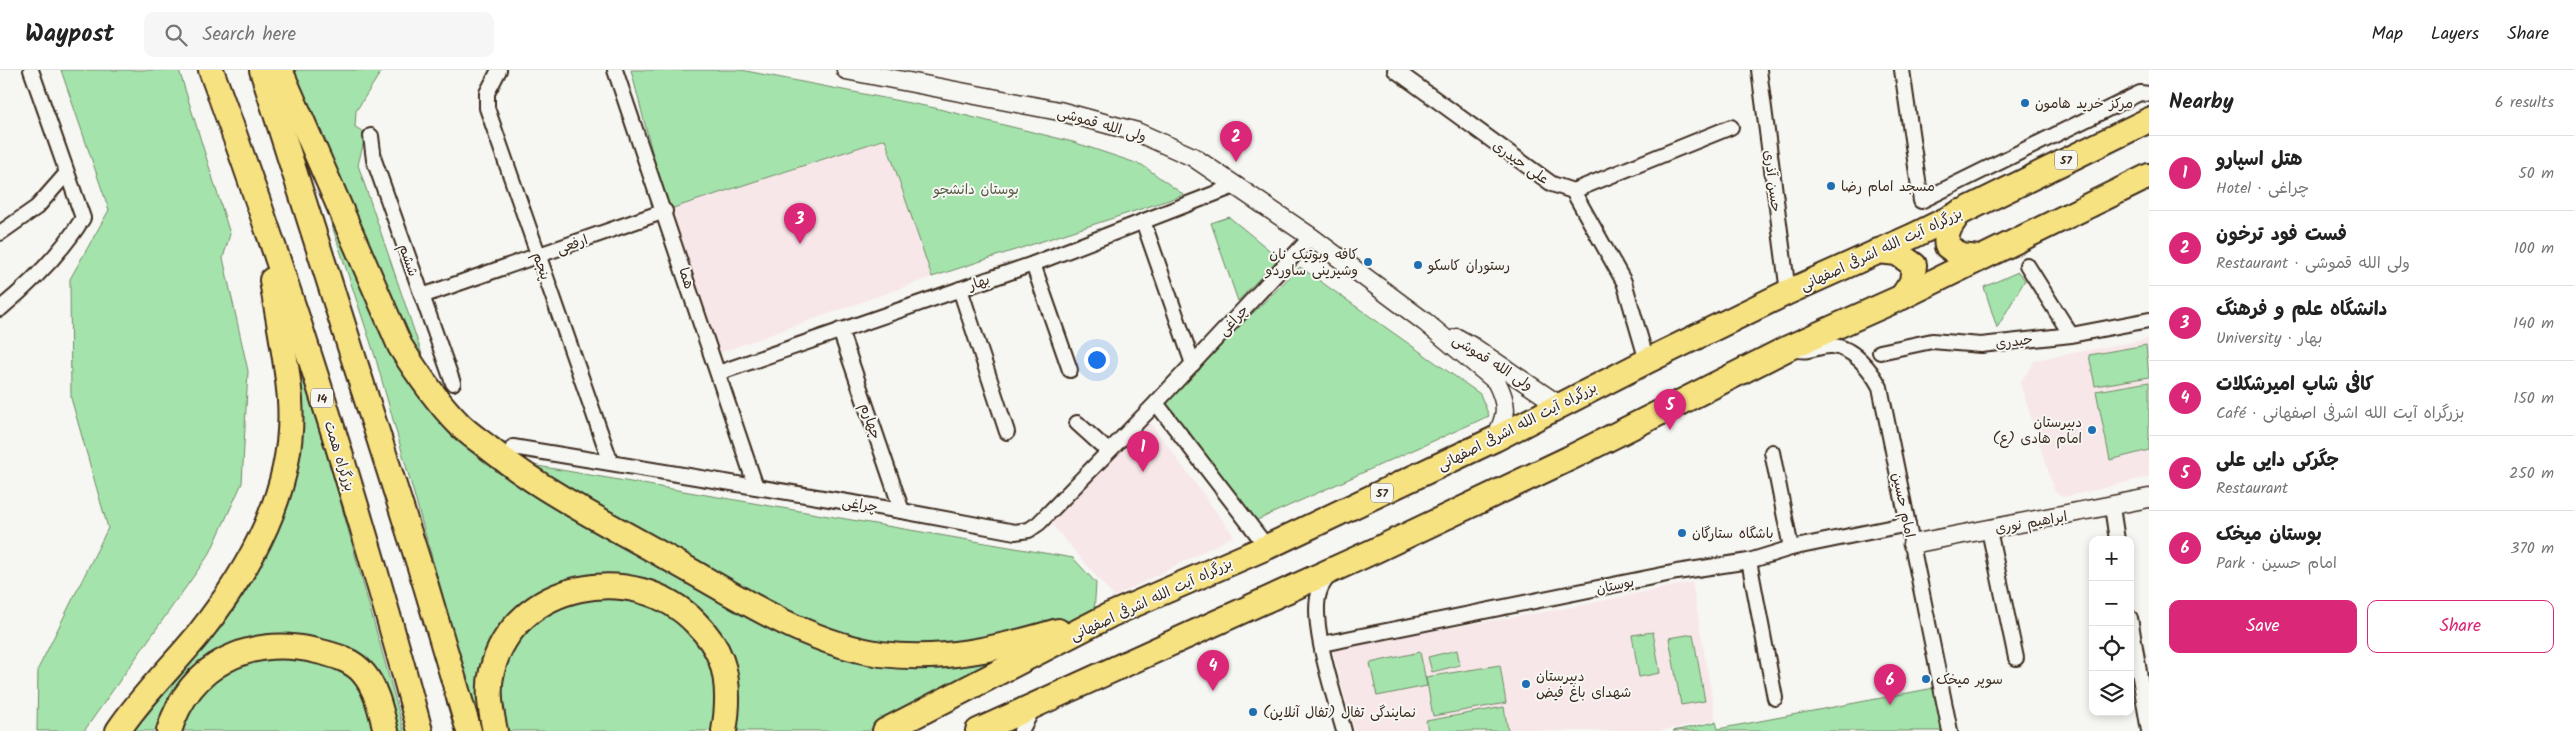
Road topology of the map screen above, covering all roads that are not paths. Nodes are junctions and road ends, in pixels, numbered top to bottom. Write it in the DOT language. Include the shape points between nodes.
graph roads {
  1 [pos="31,70"];
  2 [pos="211,70"];
  3 [pos="262,70"];
  4 [pos="280,70"];
  5 [pos="499,70"];
  6 [pos="616,70"];
  7 [pos="846,70"];
  8 [pos="1395,70"];
  9 [pos="1759,70"];
  10 [pos="1902,70"];
  11 [pos="2149,94"];
  12 [pos="2149,120"];
  13 [pos="1731,127"];
  14 [pos="371,136"];
  15 [pos="66,174"];
  16 [pos="2149,176"];
  17 [pos="1237,185"];
  18 [pos="1573,191"];
  19 [pos="261,210"];
  20 [pos="665,211"];
  21 [pos="1960,212"];
  22 [pos="1143,221"];
  23 [pos="0,233"];
  24 [pos="1311,237"];
  25 [pos="1878,251"];
  26 [pos="539,256"];
  27 [pos="1979,258"];
  28 [pos="1033,264"];
  29 [pos="2027,265"];
  30 [pos="960,289"];
  31 [pos="1788,292"];
  32 [pos="422,296"];
  33 [pos="1902,297"];
  34 [pos="0,309"];
  35 [pos="2149,320"];
  36 [pos="1425,322"];
  37 [pos="840,330"];
  38 [pos="2071,335"];
  39 [pos="1788,348"];
  40 [pos="1880,352"];
  41 [pos="1647,361"];
  42 [pos="1193,364"];
  43 [pos="1070,370"];
  44 [pos="718,373"];
  45 [pos="453,383"];
  46 [pos="1156,403"];
  47 [pos="1559,405"];
  48 [pos="1077,422"];
  49 [pos="1007,432"];
  50 [pos="1495,439"];
  51 [pos="513,447"];
  52 [pos="1108,451"];
  53 [pos="1772,452"];
  54 [pos="611,463"];
  55 [pos="756,487"];
  56 [pos="2149,498"];
  57 [pos="2112,507"];
  58 [pos="902,511"];
  59 [pos="1908,524"];
  60 [pos="1989,530"];
  61 [pos="2116,536"];
  62 [pos="1912,544"];
  63 [pos="1267,547"];
  64 [pos="1791,548"];
  65 [pos="1749,561"];
  66 [pos="1332,570"];
  67 [pos="1110,615"];
  68 [pos="2131,626"];
  69 [pos="1322,644"];
  70 [pos="2016,658"];
  71 [pos="1775,698"];
  72 [pos="1036,704"];
  73 [pos="118,731"];
  74 [pos="169,731"];
  75 [pos="386,731"];
  76 [pos="420,731"];
  77 [pos="469,731"];
  78 [pos="495,731"];
  79 [pos="724,731"];
  80 [pos="884,731"];
  81 [pos="978,731"];
  82 [pos="1021,731"];
  83 [pos="1344,731"];
  84 [pos="1950,731"];
  85 [pos="2149,731"];
  1 -- 15 [label="street"];
  2 -- 19 [label="highway, بزرگراه همت / 14"];
  3 -- 77 [label="highway"];
  4 -- 67 [label="highway" via="400,346 418,374 460,425 561,499 756,606 816,636 862,650 926,656 965,653 1034,638"];
  5 -- 26 [label="street, پنجم" via="485,100"];
  6 -- 20 [label="street, هما"];
  7 -- 17 [label="street, ولی الله قموشی" via="1059,111 1137,132 1193,157"];
  8 -- 18 [label="street, علی حیدری" via="1552,184"];
  9 -- 31 [label="street, حسن آذری"];
  10 -- 11 [label="street" via="1921,200 2140,93"];
  12 -- 21 [label="highway, بزرگراه آیت الله اشرفی اصفهانی / 57"];
  13 -- 18 [label="street"];
  14 -- 32 [label="street, ششم" via="374,160"];
  15 -- 23 [label="street" via="37,207"];
  15 -- 34 [label="street" via="83,218 74,233"];
  16 -- 27 [label="highway"];
  17 -- 22 [label="street, بهار"];
  17 -- 24 [label="street, ولی الله قموشی"];
  18 -- 41 [label="street" via="1624,282"];
  19 -- 73 [label="highway" via="290,402 288,445 280,487 265,530 245,570 197,636"];
  19 -- 76 [label="highway, بزرگراه همت / 14" via="385,599"];
  20 -- 26 [label="street, ارفعی"];
  20 -- 44 [label="street, هما"];
  21 -- 25 [label="highway, بزرگراه آیت الله اشرفی اصفهانی / 57"];
  21 -- 27 [label="highway" via="1948,230 1947,246 1960,256"];
  22 -- 28 [label="street, بهار"];
  22 -- 42 [label="street"];
  24 -- 36 [label="street, ولی الله قموشی"];
  24 -- 42 [label="street, چراغی"];
  25 -- 31 [label="highway, بزرگراه آیت الله اشرفی اصفهانی / 57"];
  25 -- 33 [label="highway" via="1897,252 1914,265 1912,282"];
  26 -- 32 [label="street, ارفعی"];
  26 -- 54 [label="street, پنجم"];
  27 -- 33 [label="highway"];
  28 -- 30 [label="street, بهار"];
  28 -- 43 [label="street"];
  29 -- 38 [label="street"];
  30 -- 37 [label="street, بهار"];
  30 -- 49 [label="street"];
  31 -- 41 [label="highway, بزرگراه آیت الله اشرفی اصفهانی / 57"];
  32 -- 45 [label="street, ششم"];
  33 -- 39 [label="highway"];
  35 -- 38 [label="street, حیدری"];
  36 -- 47 [label="street, ولی الله قموشی" via="1474,347"];
  36 -- 50 [label="street, ولی الله قموشی" via="1496,382 1506,408 1505,420"];
  37 -- 44 [label="street, بهار"];
  37 -- 58 [label="street, چهارم"];
  38 -- 40 [label="street, حیدری" via="1981,345 1932,341"];
  39 -- 59 [label="street, امام حسین" via="1804,352 1832,346 1853,354 1874,375 1880,387"];
  39 -- 66 [label="highway" via="1568,459"];
  41 -- 47 [label="highway, بزرگراه آیت الله اشرفی اصفهانی / 57"];
  42 -- 46 [label="street, چراغی"];
  44 -- 55 [label="street, هما"];
  46 -- 52 [label="street, چراغی"];
  46 -- 63 [label="street"];
  47 -- 50 [label="highway, بزرگراه آیت الله اشرفی اصفهانی / 57"];
  48 -- 52 [label="street"];
  50 -- 63 [label="highway, بزرگراه آیت الله اشرفی اصفهانی / 57"];
  51 -- 54 [label="street, چراغی"];
  52 -- 58 [label="street, چراغی" via="1029,530 1015,532"];
  53 -- 64 [label="street"];
  54 -- 55 [label="street, چراغی"];
  55 -- 58 [label="street, چراغی"];
  56 -- 57 [label="street, ابراهیم نوری"];
  57 -- 60 [label="street, ابراهیم نوری"];
  57 -- 61 [label="street"];
  59 -- 62 [label="street, امام حسین"];
  59 -- 64 [label="street, بوستان"];
  60 -- 62 [label="street, ابراهیم نوری"];
  60 -- 70 [label="street"];
  62 -- 84 [label="street, امام حسین"];
  63 -- 67 [label="highway, بزرگراه آیت الله اشرفی اصفهانی / 57"];
  64 -- 65 [label="street, بوستان"];
  65 -- 69 [label="street, بوستان" via="1677,572"];
  65 -- 71 [label="street"];
  66 -- 69 [label="street" via="1320,590 1317,611"];
  66 -- 72 [label="highway"];
  67 -- 80 [label="highway, بزرگراه آیت الله اشرفی اصفهانی / 57"];
  68 -- 85 [label="street"];
  69 -- 83 [label="street"];
  72 -- 81 [label="highway"];
  72 -- 82 [label="street"];
  74 -- 75 [label="highway" via="179,707 212,668 247,649 275,645 313,650 350,662 372,686"];
  78 -- 79 [label="highway" via="490,702 492,671 501,646 513,628 533,608 569,590 608,586 648,591 688,615 706,634 721,660 727,690"];
}
